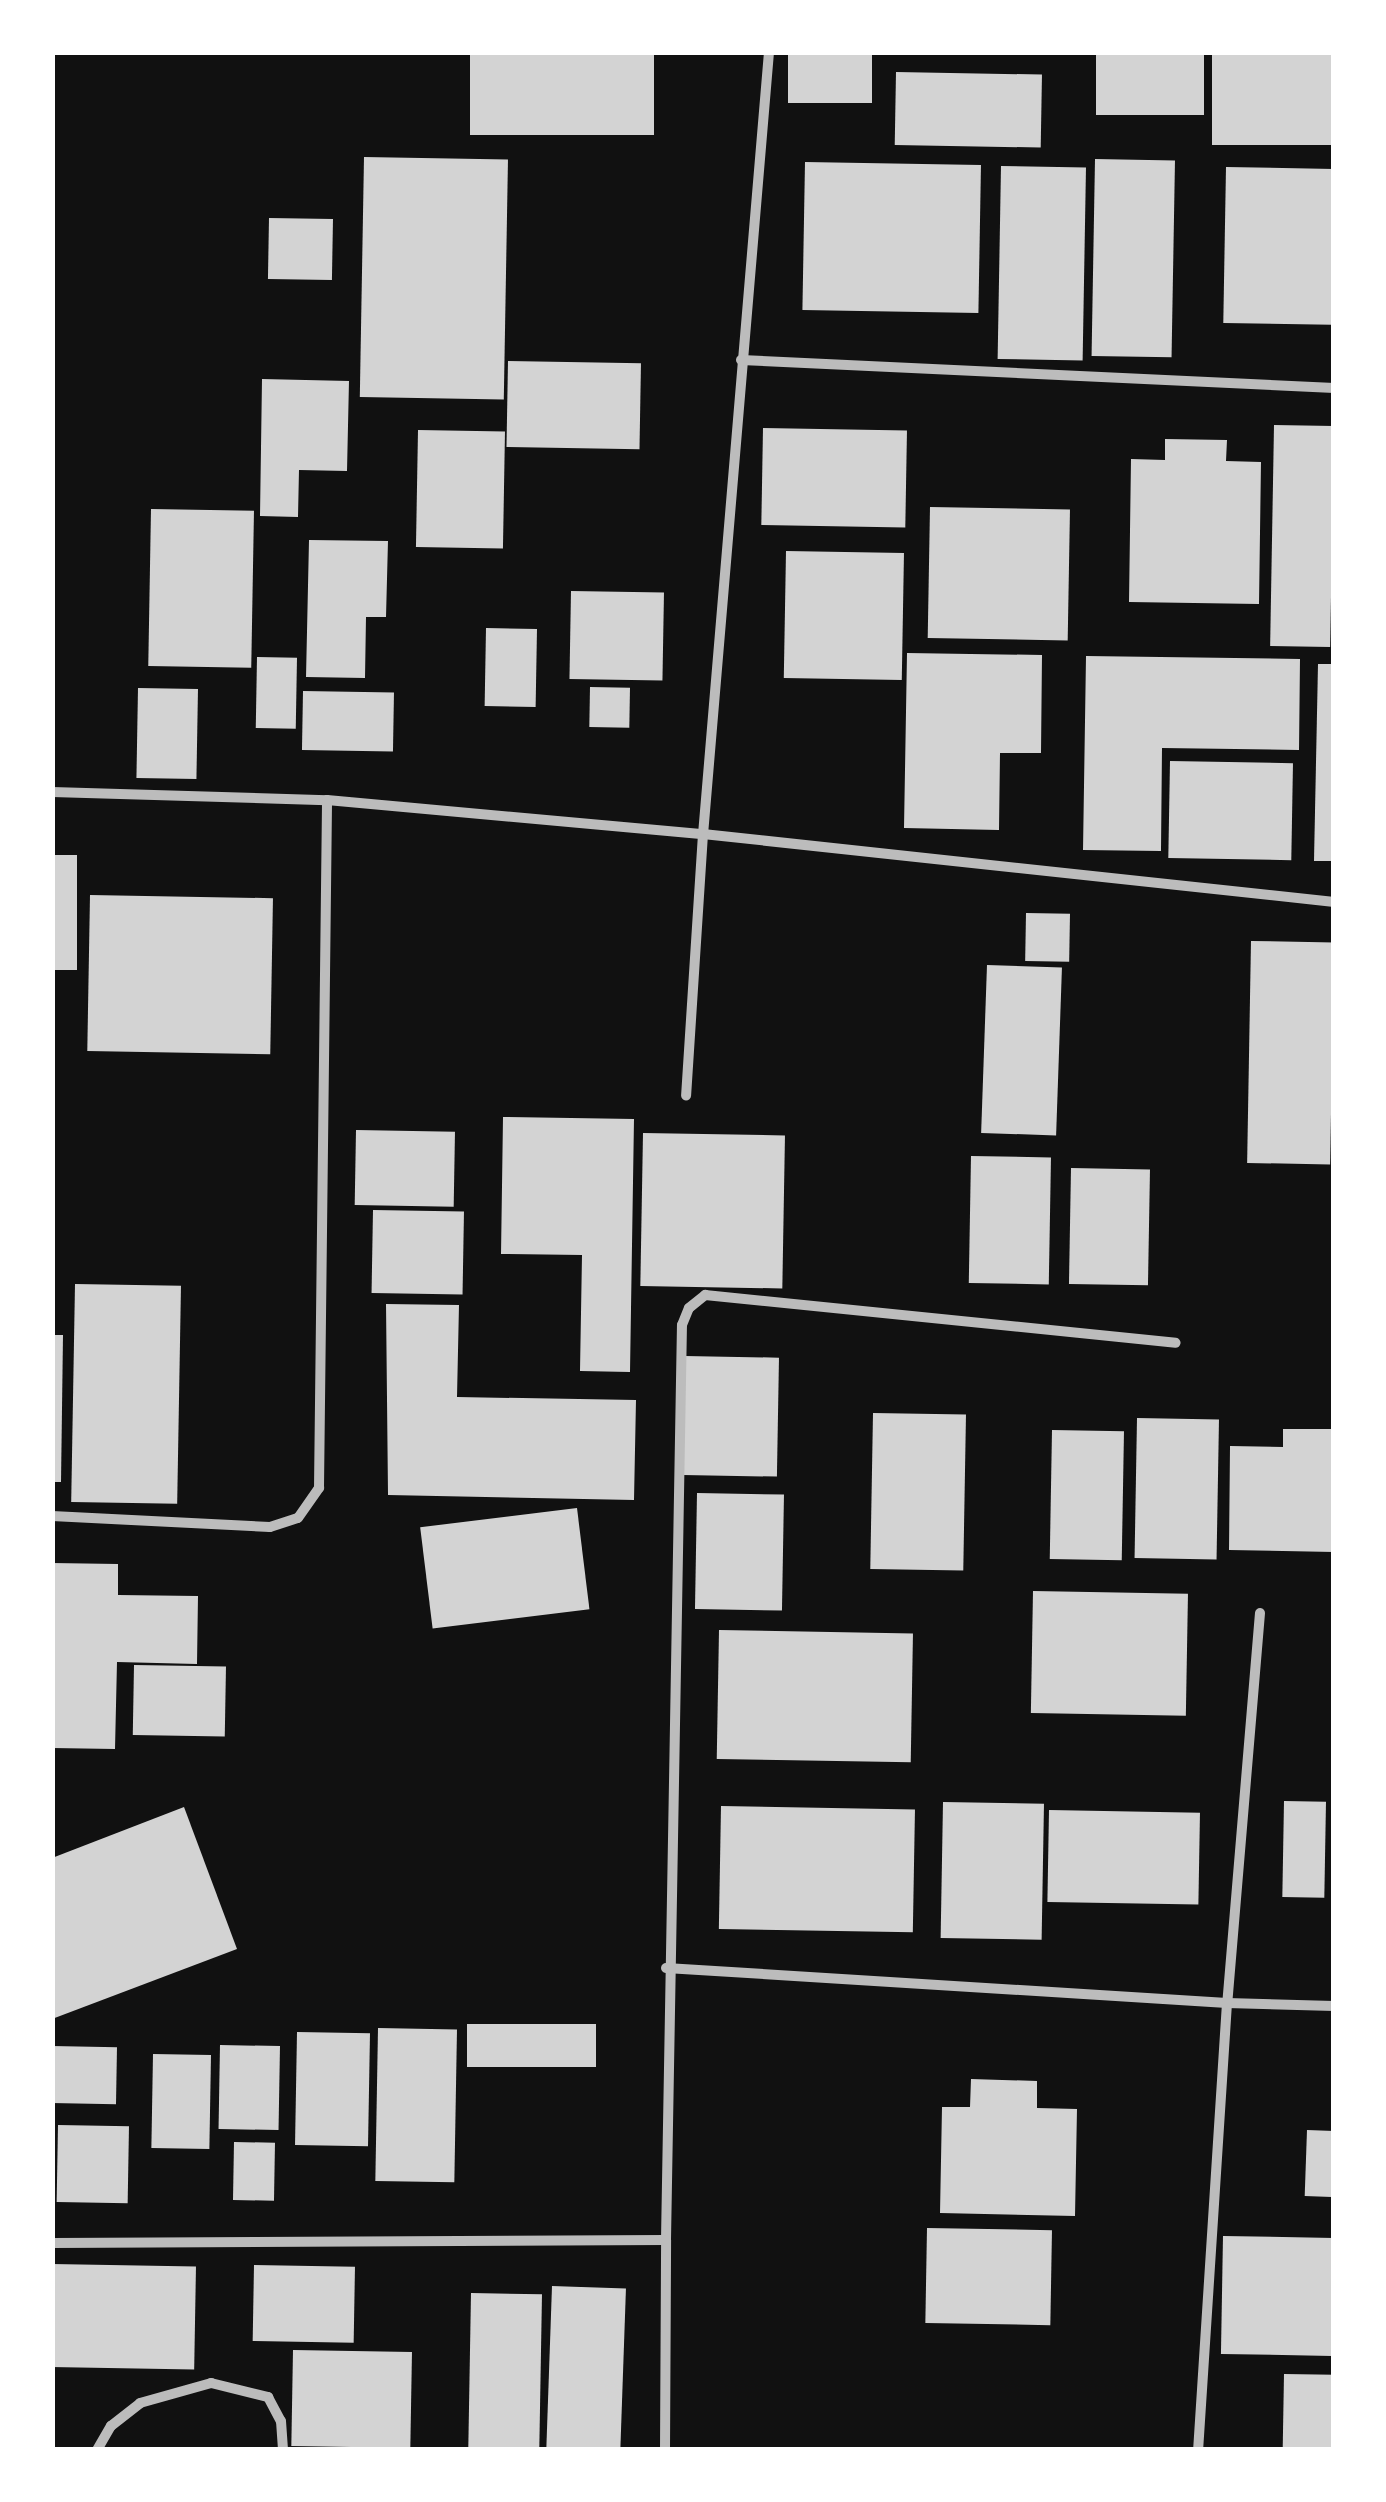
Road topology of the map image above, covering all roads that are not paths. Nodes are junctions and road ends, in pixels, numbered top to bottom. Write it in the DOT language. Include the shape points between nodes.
graph roads {
  1 [pos="769,52"];
  2 [pos="741,360"];
  3 [pos="1334,388"];
  4 [pos="52,792"];
  5 [pos="327,800"];
  6 [pos="704,834"];
  7 [pos="1334,902"];
  8 [pos="686,1095"];
  9 [pos="1176,1343"];
  10 [pos="52,1516"];
  11 [pos="1260,1613"];
  12 [pos="666,1968"];
  13 [pos="1228,2002"];
  14 [pos="1334,2006"];
  15 [pos="666,2240"];
  16 [pos="52,2243"];
  17 [pos="97,2450"];
  18 [pos="283,2450"];
  19 [pos="665,2450"];
  20 [pos="1198,2450"];
  1 -- 2 [label="street"];
  2 -- 3 [label="street"];
  2 -- 6 [label="street"];
  4 -- 5 [label="street"];
  5 -- 6 [label="street"];
  5 -- 10 [label="street" via="319,1488 298,1518 270,1527"];
  6 -- 7 [label="street"];
  6 -- 8 [label="street"];
  9 -- 12 [label="street" via="705,1295 688,1308 682,1325"];
  11 -- 13 [label="street"];
  12 -- 13 [label="street"];
  12 -- 15 [label="street"];
  13 -- 14 [label="street"];
  13 -- 20 [label="street"];
  15 -- 16 [label="street"];
  15 -- 19 [label="street"];
  17 -- 18 [label="street" via="111,2426 140,2403 211,2383 268,2397 281,2422"];
}
